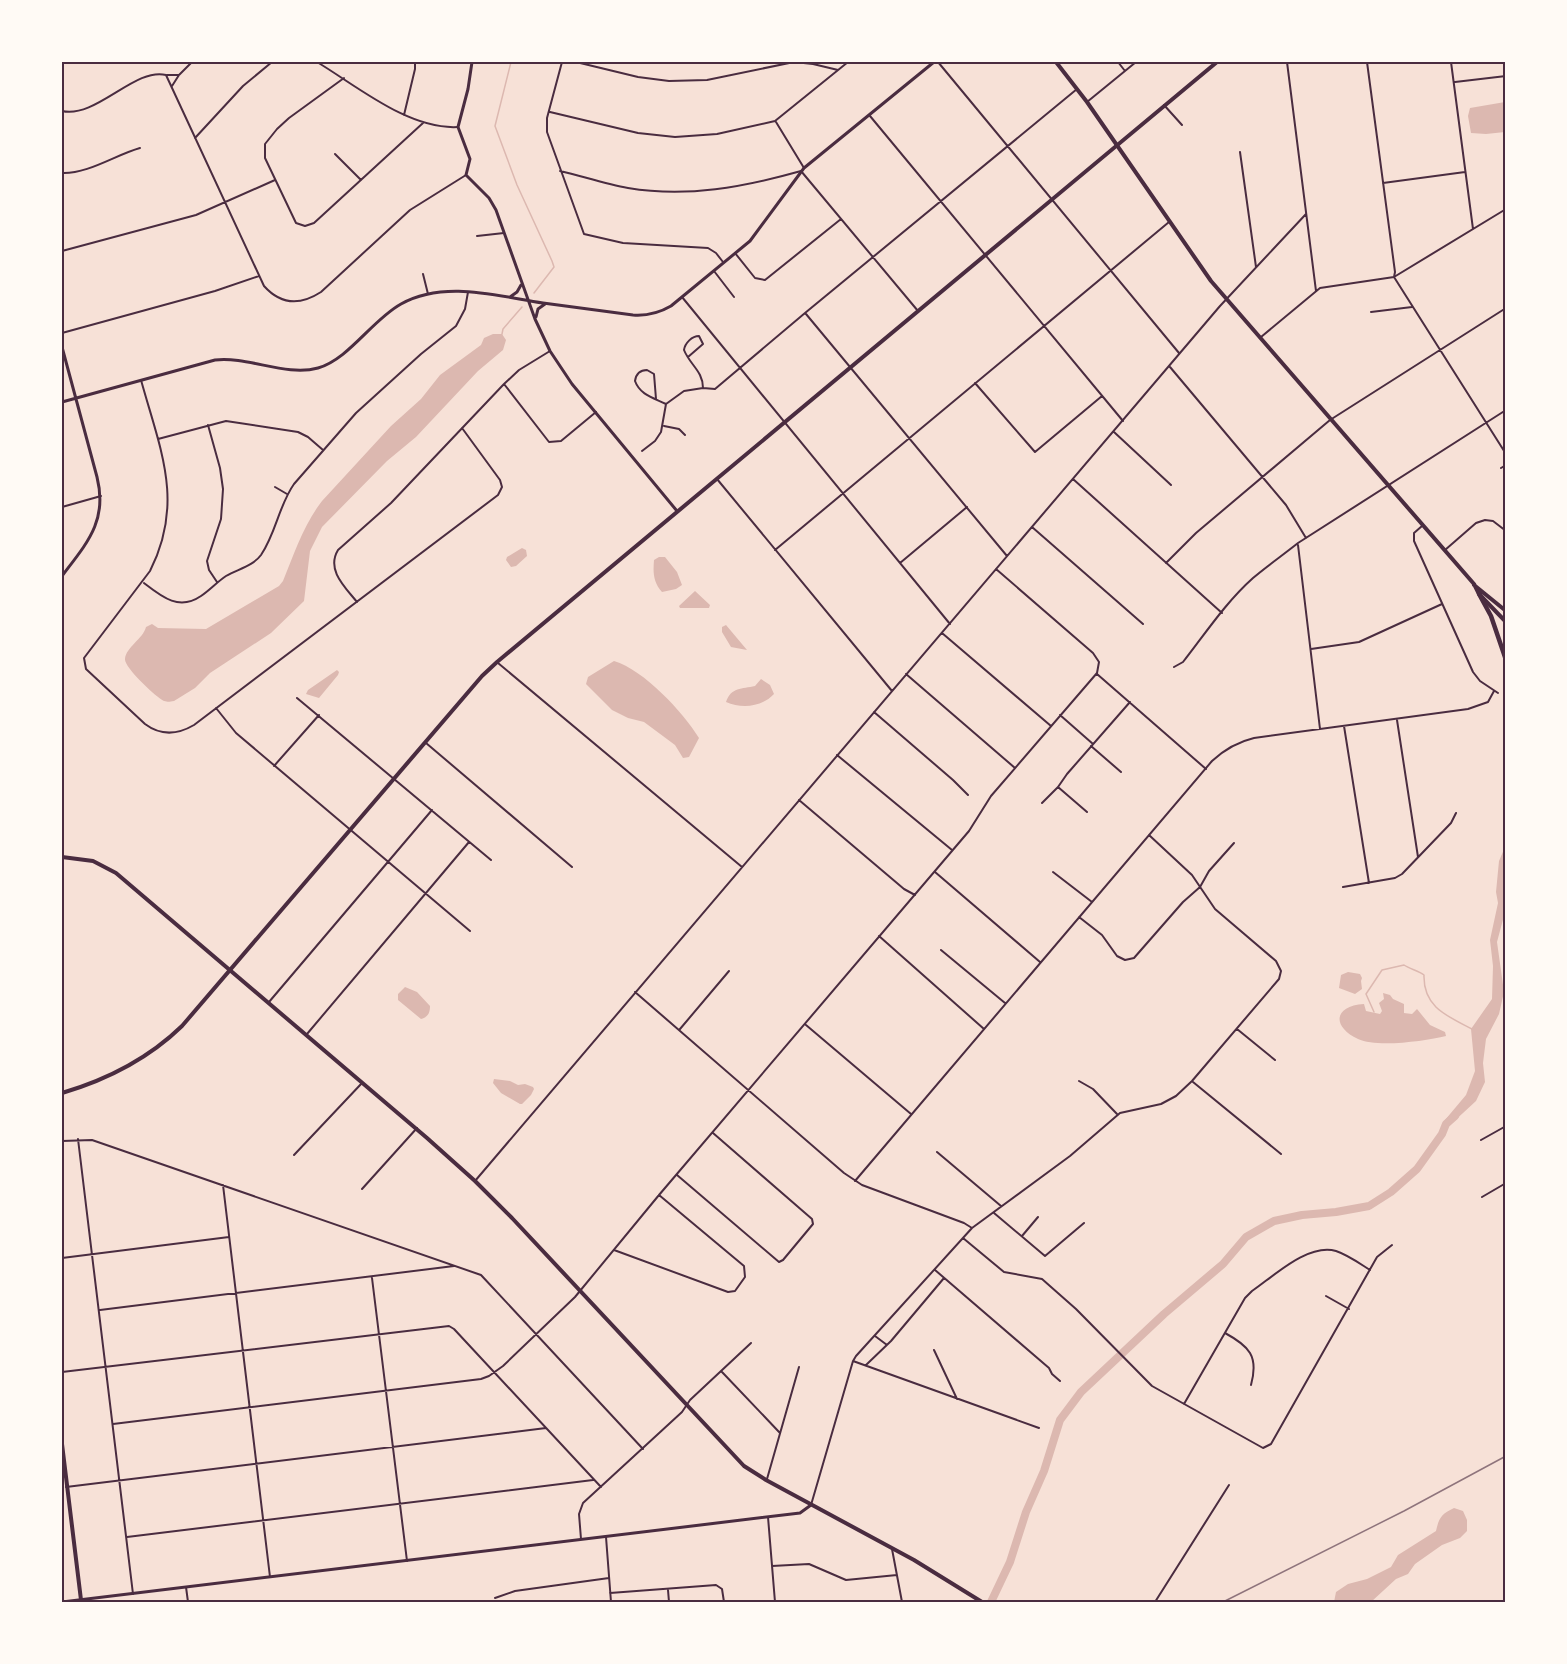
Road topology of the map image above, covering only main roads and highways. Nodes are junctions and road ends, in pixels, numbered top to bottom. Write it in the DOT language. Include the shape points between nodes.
graph roads {
  1 [pos="1056,62"];
  2 [pos="1217,62"];
  3 [pos="1116,144"];
  4 [pos="1474,584"];
  5 [pos="1479,594"];
  6 [pos="1506,611"];
  7 [pos="1506,622"];
  8 [pos="1506,660"];
  9 [pos="62,856"];
  10 [pos="230,971"];
  11 [pos="62,1093"];
  12 [pos="62,1444"];
  13 [pos="81,1601"];
  14 [pos="981,1602"];
  1 -- 3 [label="main road"];
  2 -- 3 [label="main road"];
  3 -- 4 [label="main road" via="1226,299"];
  3 -- 10 [label="main road" via="496,662"];
  4 -- 5 [label="main road"];
  4 -- 6 [label="main road"];
  5 -- 7 [label="main road"];
  5 -- 8 [label="highway"];
  9 -- 10 [label="main road" via="109,868"];
  10 -- 11 [label="main road" via="182,1026 154,1049 113,1074"];
  10 -- 14 [label="main road" via="476,1181 736,1459 766,1480 892,1548"];
  12 -- 13 [label="main road"];
}
